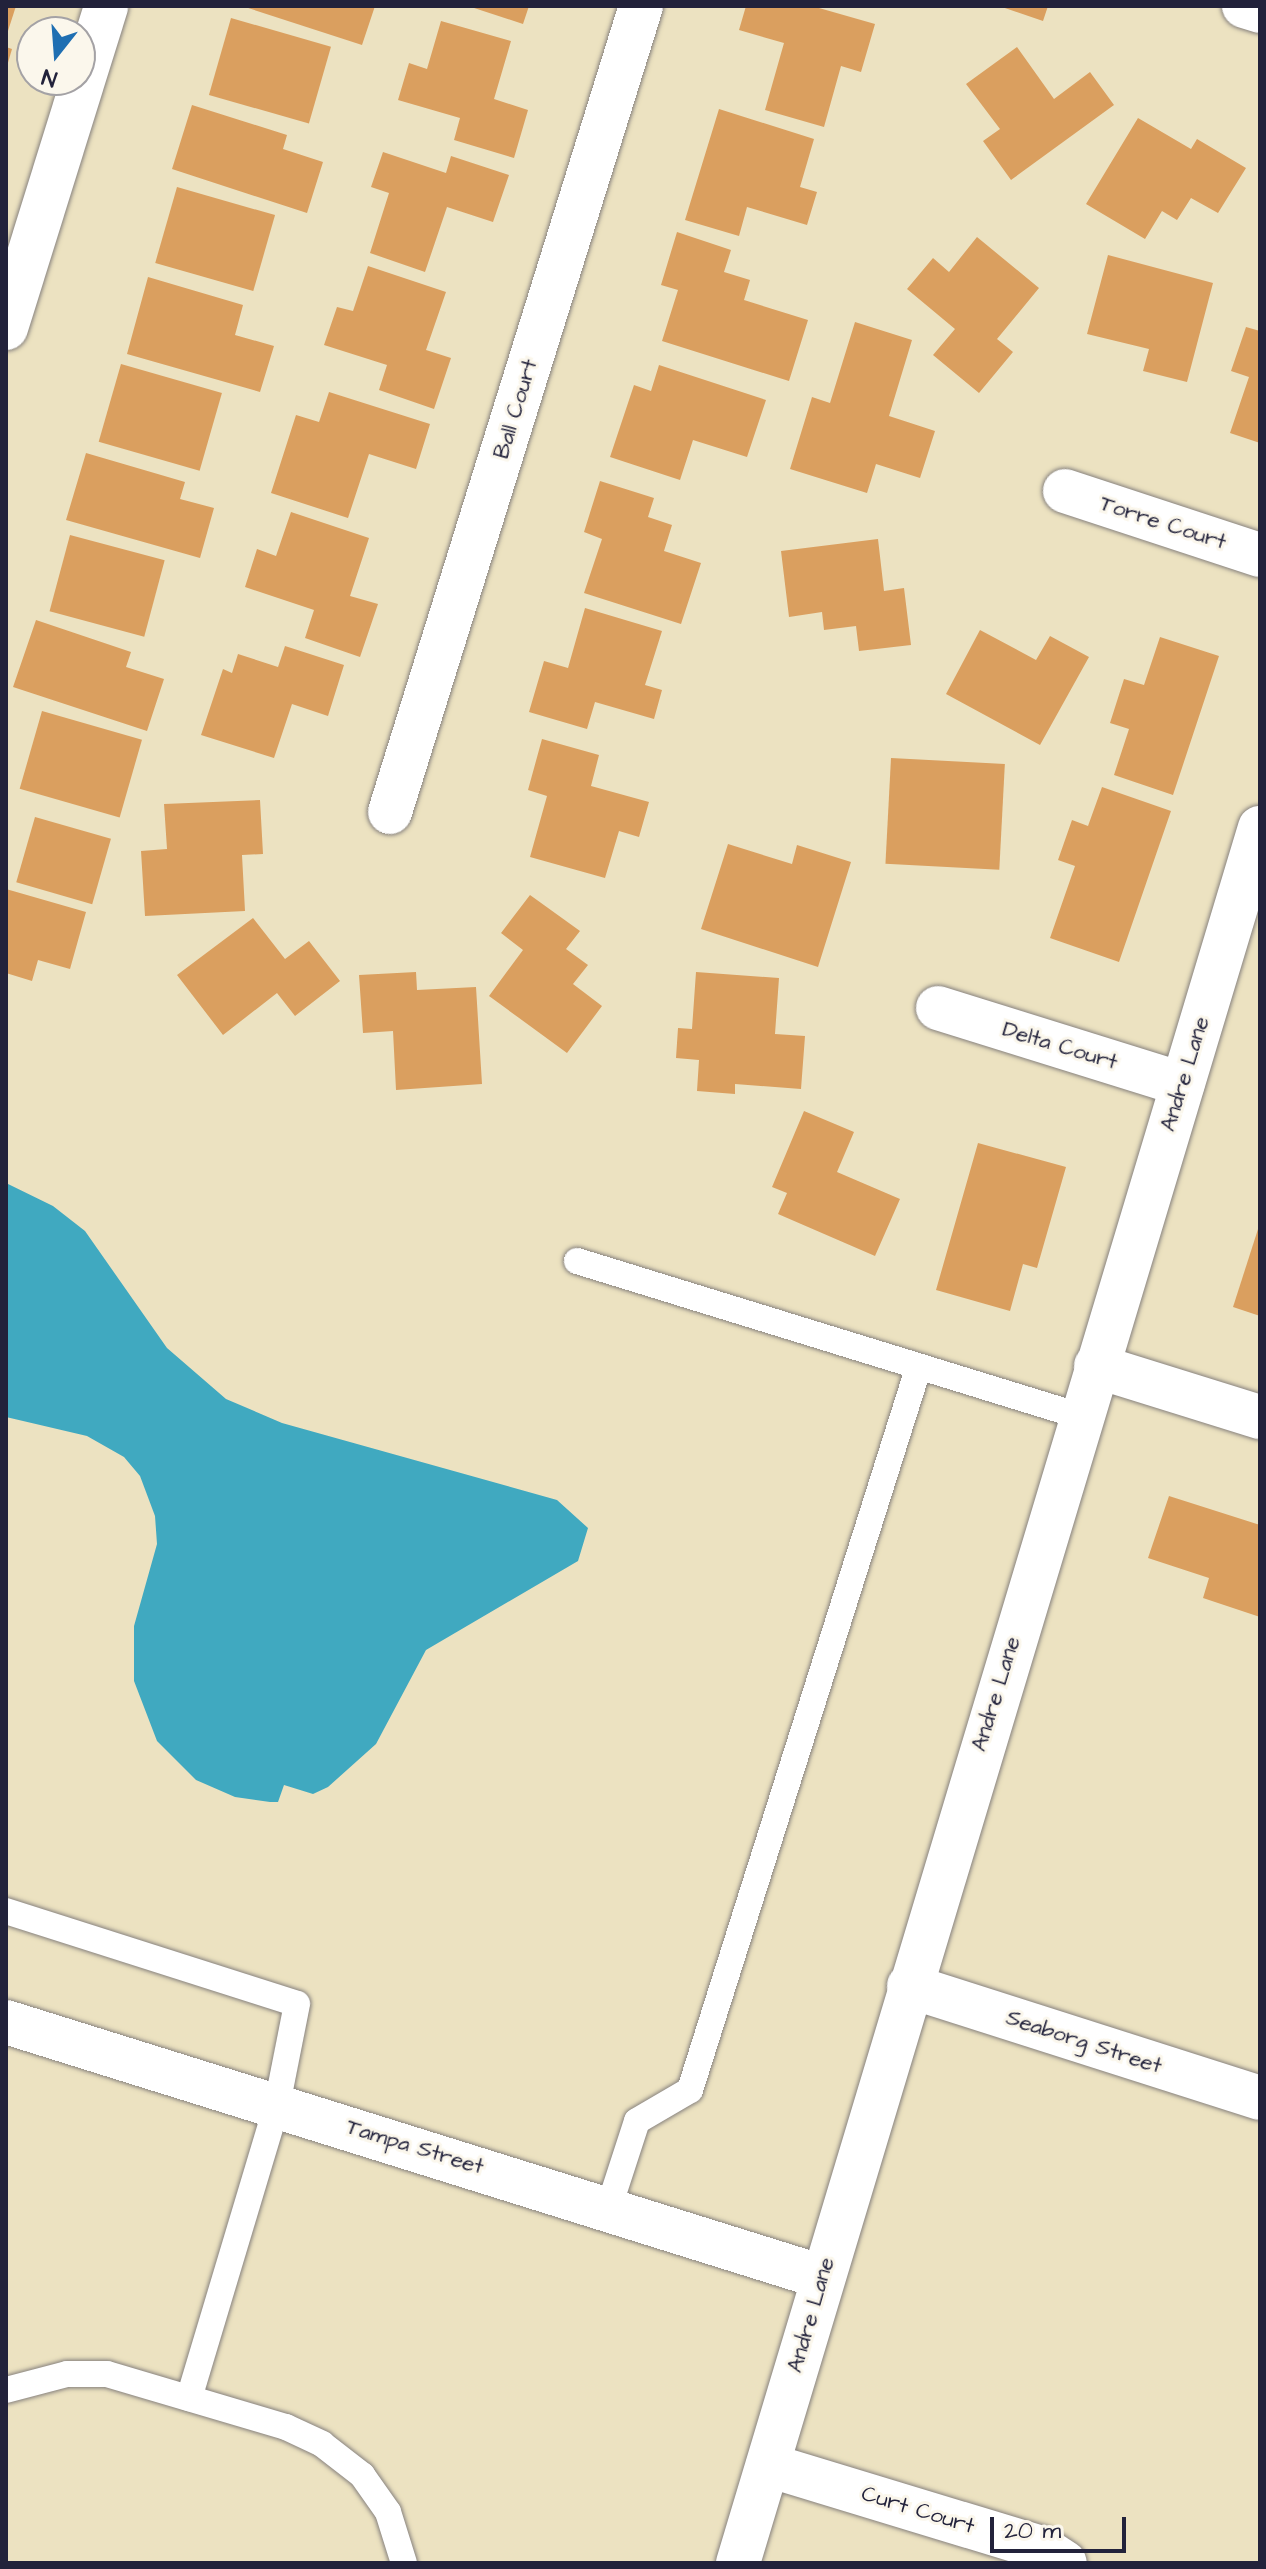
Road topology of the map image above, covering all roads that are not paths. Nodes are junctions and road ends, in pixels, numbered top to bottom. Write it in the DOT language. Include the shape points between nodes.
graph roads {
  1 [pos="106,6"];
  2 [pos="641,6"];
  3 [pos="1244,6"];
  4 [pos="1260,11"];
  5 [pos="6,328"];
  6 [pos="1065,491"];
  7 [pos="1260,555"];
  8 [pos="390,812"];
  9 [pos="1260,828"];
  10 [pos="938,1008"];
  11 [pos="1182,1084"];
  12 [pos="577,1261"];
  13 [pos="919,1366"];
  14 [pos="1096,1366"];
  15 [pos="1080,1416"];
  16 [pos="1260,1417"];
  17 [pos="6,1911"];
  18 [pos="909,1986"];
  19 [pos="6,2022"];
  20 [pos="1260,2098"];
  21 [pos="277,2105"];
  22 [pos="609,2207"];
  23 [pos="822,2277"];
  24 [pos="6,2390"];
  25 [pos="189,2398"];
  26 [pos="768,2465"];
  27 [pos="404,2563"];
  28 [pos="738,2563"];
  29 [pos="1065,2563"];
  1 -- 5 [label="street"];
  2 -- 8 [label="street, Ball Court"];
  3 -- 4 [label="street"];
  6 -- 7 [label="street, Torre Court"];
  9 -- 11 [label="street, Andre Lane"];
  10 -- 11 [label="street, Delta Court"];
  11 -- 14 [label="street, Andre Lane"];
  12 -- 13 [label="lane"];
  13 -- 15 [label="lane"];
  13 -- 22 [label="lane" via="690,2090 637,2121"];
  14 -- 15 [label="street, Andre Lane"];
  14 -- 16 [label="street"];
  15 -- 18 [label="street, Andre Lane"];
  17 -- 21 [label="lane" via="297,2004"];
  18 -- 20 [label="street, Seaborg Street"];
  18 -- 23 [label="street, Andre Lane"];
  19 -- 21 [label="street, Tampa Street"];
  21 -- 22 [label="street, Tampa Street"];
  21 -- 25 [label="lane"];
  22 -- 23 [label="street, Tampa Street"];
  23 -- 26 [label="street, Andre Lane"];
  24 -- 25 [label="lane" via="48,2377 87,2373 118,2376"];
  25 -- 27 [label="lane" via="286,2427 350,2463 388,2512"];
  26 -- 28 [label="street, Andre Lane"];
  26 -- 29 [label="street, Curt Court" via="1042,2548"];
}
